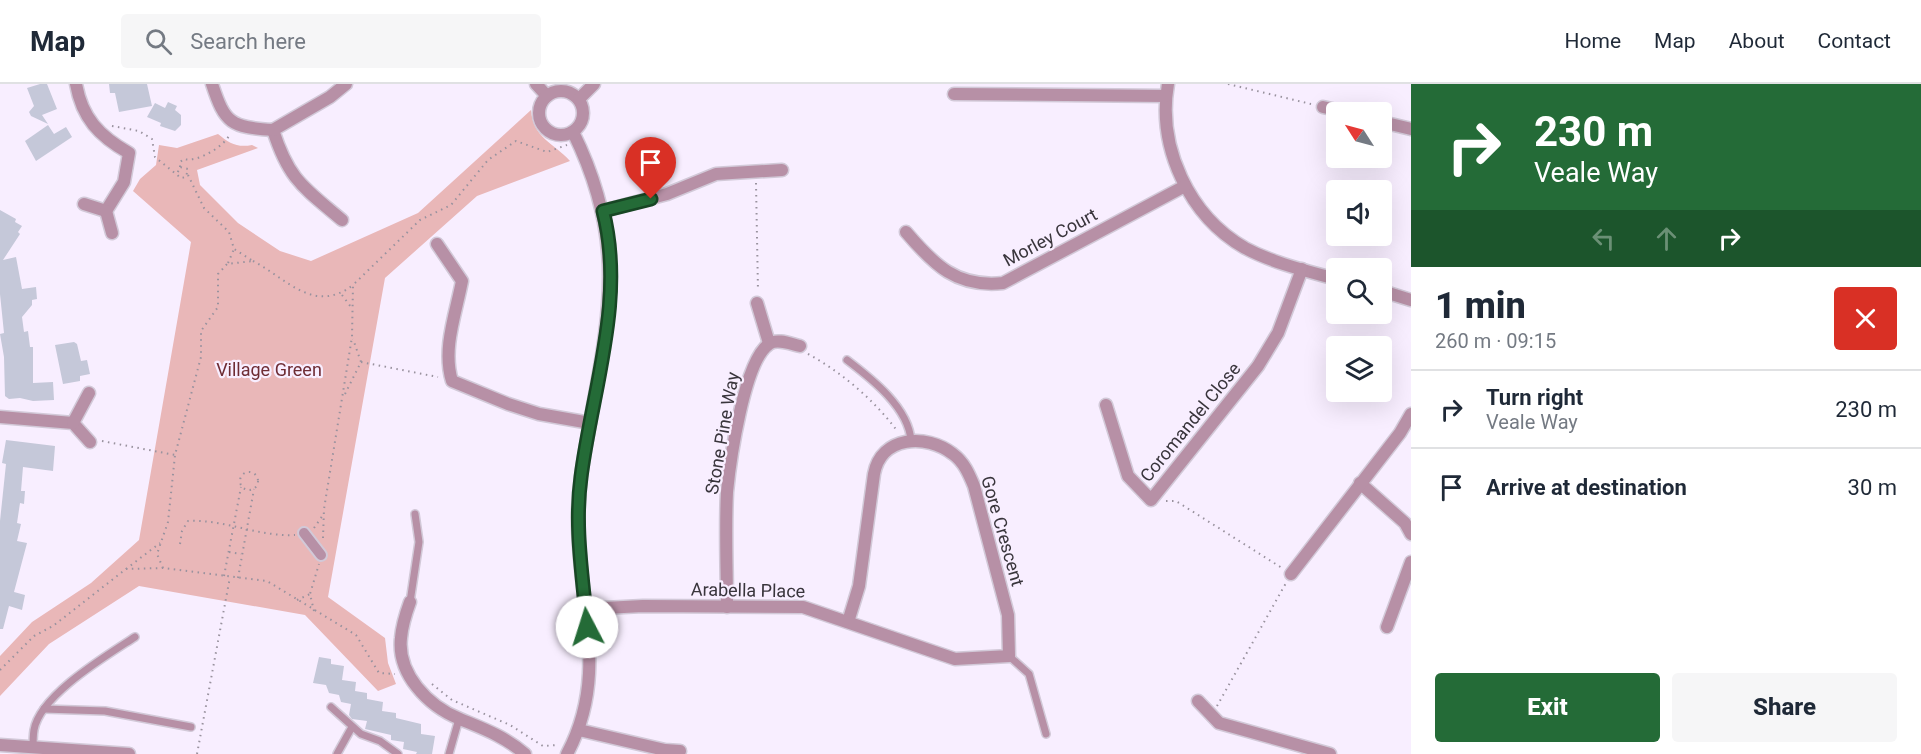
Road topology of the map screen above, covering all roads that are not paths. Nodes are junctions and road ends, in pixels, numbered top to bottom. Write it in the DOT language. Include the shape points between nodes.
graph roads {
  1 [pos="76,84"];
  2 [pos="212,84"];
  3 [pos="346,84"];
  4 [pos="536,84"];
  5 [pos="594,84"];
  6 [pos="1167,90"];
  7 [pos="954,94"];
  8 [pos="547,96"];
  9 [pos="579,99"];
  10 [pos="1323,107"];
  11 [pos="1326,108"];
  12 [pos="1392,124"];
  13 [pos="1411,129"];
  14 [pos="273,130"];
  15 [pos="575,136"];
  16 [pos="782,170"];
  17 [pos="1185,186"];
  18 [pos="84,204"];
  19 [pos="106,211"];
  20 [pos="603,211"];
  21 [pos="342,220"];
  22 [pos="906,232"];
  23 [pos="112,233"];
  24 [pos="437,244"];
  25 [pos="1302,269"];
  26 [pos="1326,276"];
  27 [pos="1392,294"];
  28 [pos="1411,300"];
  29 [pos="757,303"];
  30 [pos="769,344"];
  31 [pos="800,346"];
  32 [pos="847,360"];
  33 [pos="88,393"];
  34 [pos="1106,405"];
  35 [pos="1411,414"];
  36 [pos="0,417"];
  37 [pos="73,423"];
  38 [pos="590,423"];
  39 [pos="908,441"];
  40 [pos="90,442"];
  41 [pos="1360,483"];
  42 [pos="415,514"];
  43 [pos="304,533"];
  44 [pos="1411,534"];
  45 [pos="321,555"];
  46 [pos="1411,562"];
  47 [pos="1291,574"];
  48 [pos="410,602"];
  49 [pos="728,607"];
  50 [pos="585,609"];
  51 [pos="848,622"];
  52 [pos="1387,627"];
  53 [pos="135,637"];
  54 [pos="1009,656"];
  55 [pos="1198,701"];
  56 [pos="331,707"];
  57 [pos="44,709"];
  58 [pos="459,719"];
  59 [pos="191,727"];
  60 [pos="352,727"];
  61 [pos="579,730"];
  62 [pos="1046,734"];
  63 [pos="0,746"];
  64 [pos="37,751"];
  65 [pos="681,751"];
  66 [pos="664,752"];
  67 [pos="129,754"];
  68 [pos="338,754"];
  69 [pos="398,754"];
  70 [pos="449,754"];
  71 [pos="525,754"];
  72 [pos="567,754"];
  73 [pos="1330,754"];
  1 -- 19 [label="street" via="90,123 129,153 124,182"];
  2 -- 14 [label="street" via="222,112 232,123 249,129"];
  3 -- 14 [label="street"];
  4 -- 8 [label="street"];
  5 -- 9 [label="street"];
  6 -- 7 [label="street"];
  6 -- 17 [label="street" via="1169,141"];
  8 -- 9 [label="street" via="565,90"];
  8 -- 15 [label="street" via="539,111 543,125 556,135"];
  9 -- 15 [label="street" via="584,116"];
  10 -- 11 [label="street"];
  12 -- 13 [label="street"];
  14 -- 21 [label="street" via="287,169"];
  15 -- 20 [label="street"];
  16 -- 20 [label="street" via="716,174 667,194"];
  17 -- 22 [label="street, Morley Court" via="1003,283 981,285 956,278 926,256"];
  17 -- 25 [label="street" via="1217,228 1246,248"];
  18 -- 19 [label="street"];
  19 -- 23 [label="street"];
  20 -- 38 [label="street" via="611,292"];
  24 -- 38 [label="street" via="462,281 448,351 452,381 528,411"];
  25 -- 26 [label="street"];
  25 -- 34 [label="street, Coromandel Close" via="1278,333 1258,366 1151,500 1128,476"];
  27 -- 28 [label="street"];
  29 -- 30 [label="street"];
  30 -- 31 [label="street" via="776,341"];
  30 -- 49 [label="street, Stone Pine Way" via="755,362 746,385 729,476"];
  32 -- 39 [label="lane" via="873,379 908,422"];
  33 -- 37 [label="street"];
  35 -- 41 [label="street"];
  36 -- 37 [label="street"];
  37 -- 40 [label="street"];
  38 -- 50 [label="street" via="578,514"];
  39 -- 51 [label="street" via="889,448 875,467 859,586"];
  39 -- 54 [label="street, Gore Crescent" via="946,450 960,460 970,476 1008,615"];
  41 -- 44 [label="street" via="1405,523"];
  41 -- 47 [label="street"];
  42 -- 48 [label="lane" via="419,542"];
  43 -- 45 [label="street"];
  46 -- 52 [label="street"];
  48 -- 58 [label="street" via="400,638 406,670 423,695"];
  49 -- 50 [label="street, Arabella Place"];
  49 -- 51 [label="street, Arabella Place" via="803,607"];
  50 -- 61 [label="street" via="590,679"];
  51 -- 54 [label="street, Arabella Place" via="955,658"];
  53 -- 57 [label="lane" via="80,673"];
  54 -- 62 [label="lane" via="1029,674"];
  55 -- 73 [label="street" via="1219,723"];
  56 -- 60 [label="lane"];
  57 -- 59 [label="lane" via="105,711"];
  57 -- 64 [label="lane" via="34,729"];
  58 -- 70 [label="lane"];
  58 -- 71 [label="street" via="499,734"];
  60 -- 68 [label="lane"];
  60 -- 69 [label="lane"];
  61 -- 66 [label="street"];
  61 -- 72 [label="street"];
  63 -- 64 [label="street"];
  64 -- 67 [label="street"];
  65 -- 66 [label="street"];
}
